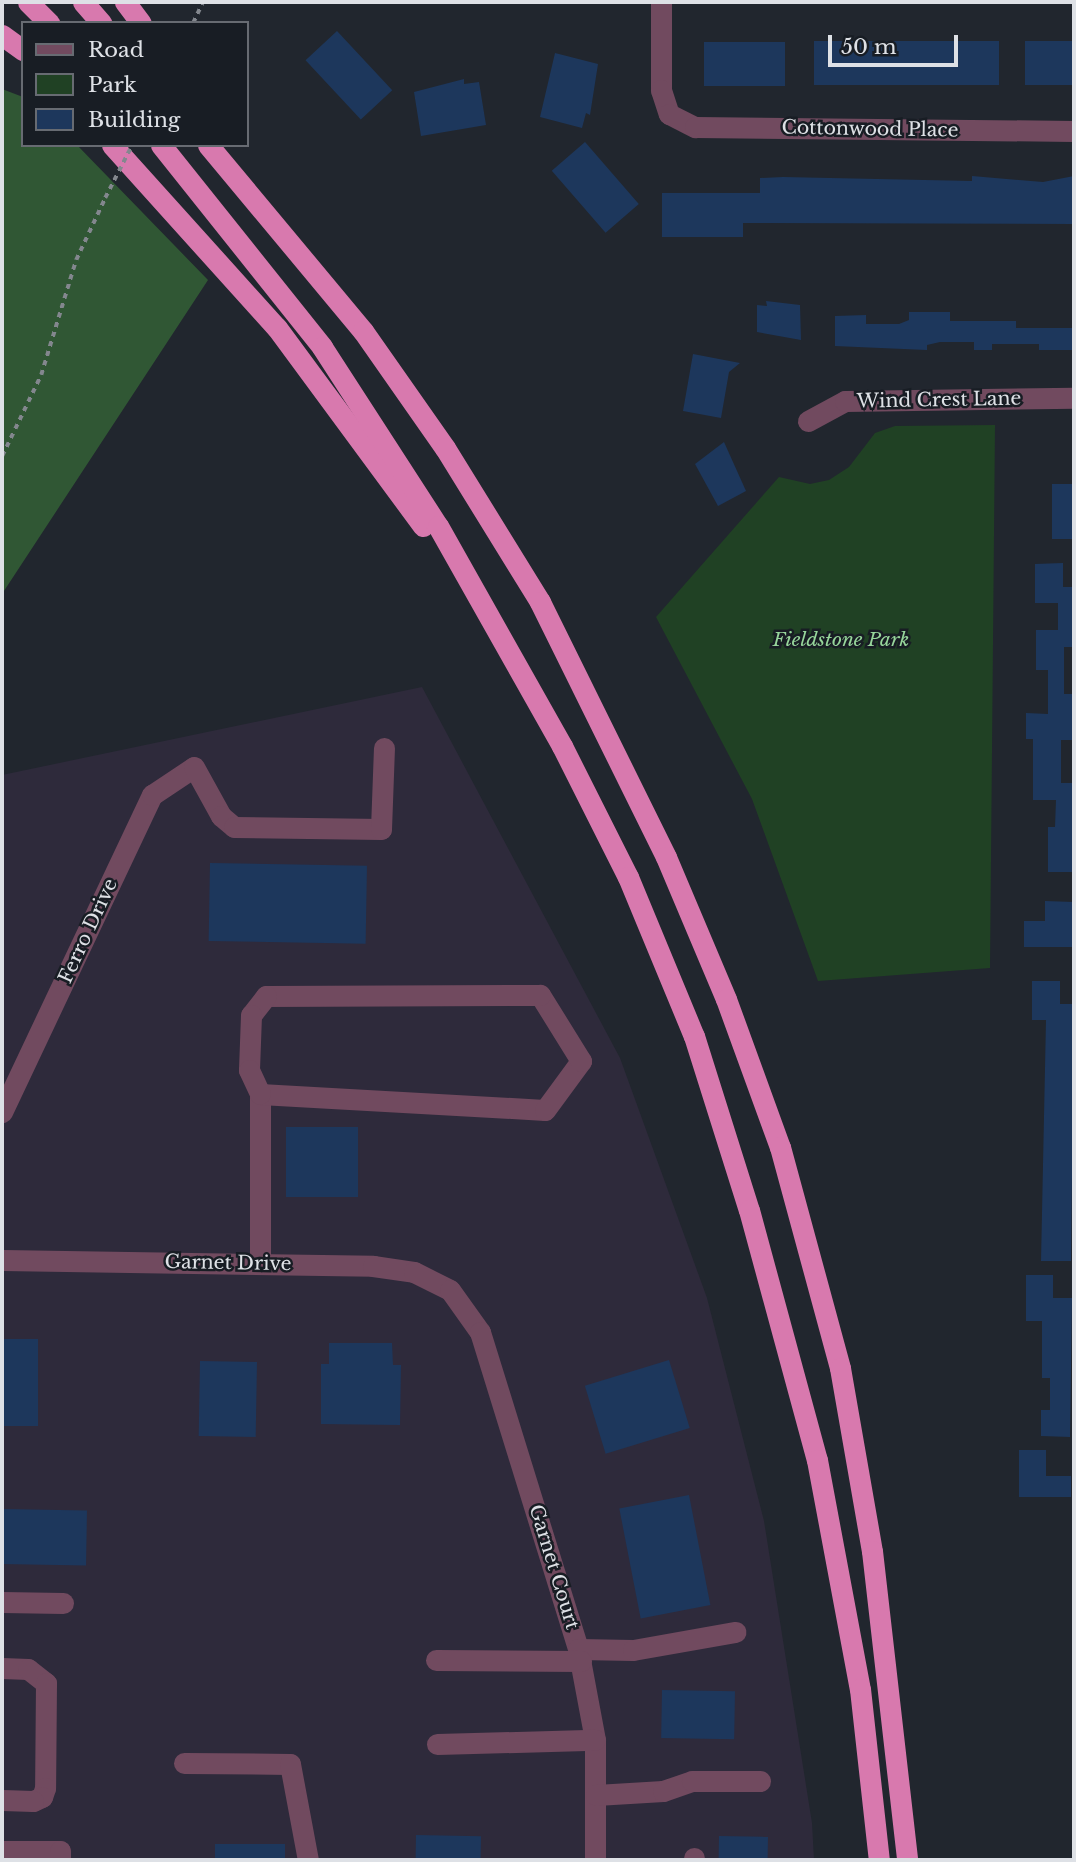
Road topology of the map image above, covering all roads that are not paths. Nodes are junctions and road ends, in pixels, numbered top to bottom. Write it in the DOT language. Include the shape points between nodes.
graph roads {
  1 [pos="28,2"];
  2 [pos="83,2"];
  3 [pos="125,2"];
  4 [pos="660,2"];
  5 [pos="46,21"];
  6 [pos="99,21"];
  7 [pos="139,21"];
  8 [pos="2,35"];
  9 [pos="21,49"];
  10 [pos="1074,131"];
  11 [pos="114,147"];
  12 [pos="163,147"];
  13 [pos="210,147"];
  14 [pos="229,147"];
  15 [pos="275,222"];
  16 [pos="1074,398"];
  17 [pos="808,421"];
  18 [pos="489,615"];
  19 [pos="384,748"];
  20 [pos="260,1094"];
  21 [pos="2,1112"];
  22 [pos="2,1261"];
  23 [pos="260,1263"];
  24 [pos="450,1290"];
  25 [pos="2,1602"];
  26 [pos="63,1603"];
  27 [pos="735,1632"];
  28 [pos="579,1655"];
  29 [pos="436,1660"];
  30 [pos="2,1668"];
  31 [pos="595,1740"];
  32 [pos="437,1744"];
  33 [pos="184,1763"];
  34 [pos="760,1781"];
  35 [pos="596,1795"];
  36 [pos="2,1800"];
  37 [pos="2,1851"];
  38 [pos="60,1860"];
  39 [pos="308,1860"];
  40 [pos="595,1860"];
  41 [pos="879,1860"];
  42 [pos="908,1860"];
  1 -- 5 [label="highway"];
  2 -- 6 [label="highway"];
  3 -- 7 [label="highway"];
  4 -- 10 [label="street, Cottonwood Place" via="661,90 668,114 695,127"];
  8 -- 9 [label="highway"];
  11 -- 18 [label="highway" via="276,328"];
  12 -- 18 [label="highway" via="322,347 438,526"];
  13 -- 15 [label="highway"];
  14 -- 15 [label="highway"];
  15 -- 42 [label="highway" via="363,331 445,448 540,602 666,857 726,999 780,1147 840,1368 874,1564"];
  16 -- 17 [label="street, Wind Crest Lane" via="845,401"];
  18 -- 41 [label="highway" via="628,877 694,1036 738,1172 817,1460 860,1689"];
  19 -- 21 [label="street, Ferro Drive" via="381,829 234,827 221,816 194,767 152,795"];
  20 -- 20 [label="street" via="545,1110 581,1061 540,995 265,996 251,1015 249,1070"];
  20 -- 23 [label="street"];
  22 -- 23 [label="street, Garnet Drive"];
  23 -- 24 [label="street, Garnet Drive" via="373,1266 414,1272"];
  24 -- 28 [label="street, Garnet Court" via="480,1332"];
  25 -- 26 [label="street"];
  27 -- 28 [label="street"];
  28 -- 29 [label="street"];
  28 -- 31 [label="street, Garnet Court"];
  30 -- 36 [label="street" via="39,1674 46,1683 46,1736 42,1797"];
  31 -- 32 [label="street"];
  31 -- 35 [label="street, Garnet Court"];
  33 -- 39 [label="street" via="290,1764"];
  34 -- 35 [label="street" via="692,1781 663,1791"];
  35 -- 40 [label="street, Garnet Court"];
  37 -- 38 [label="street" via="60,1851"];
}
